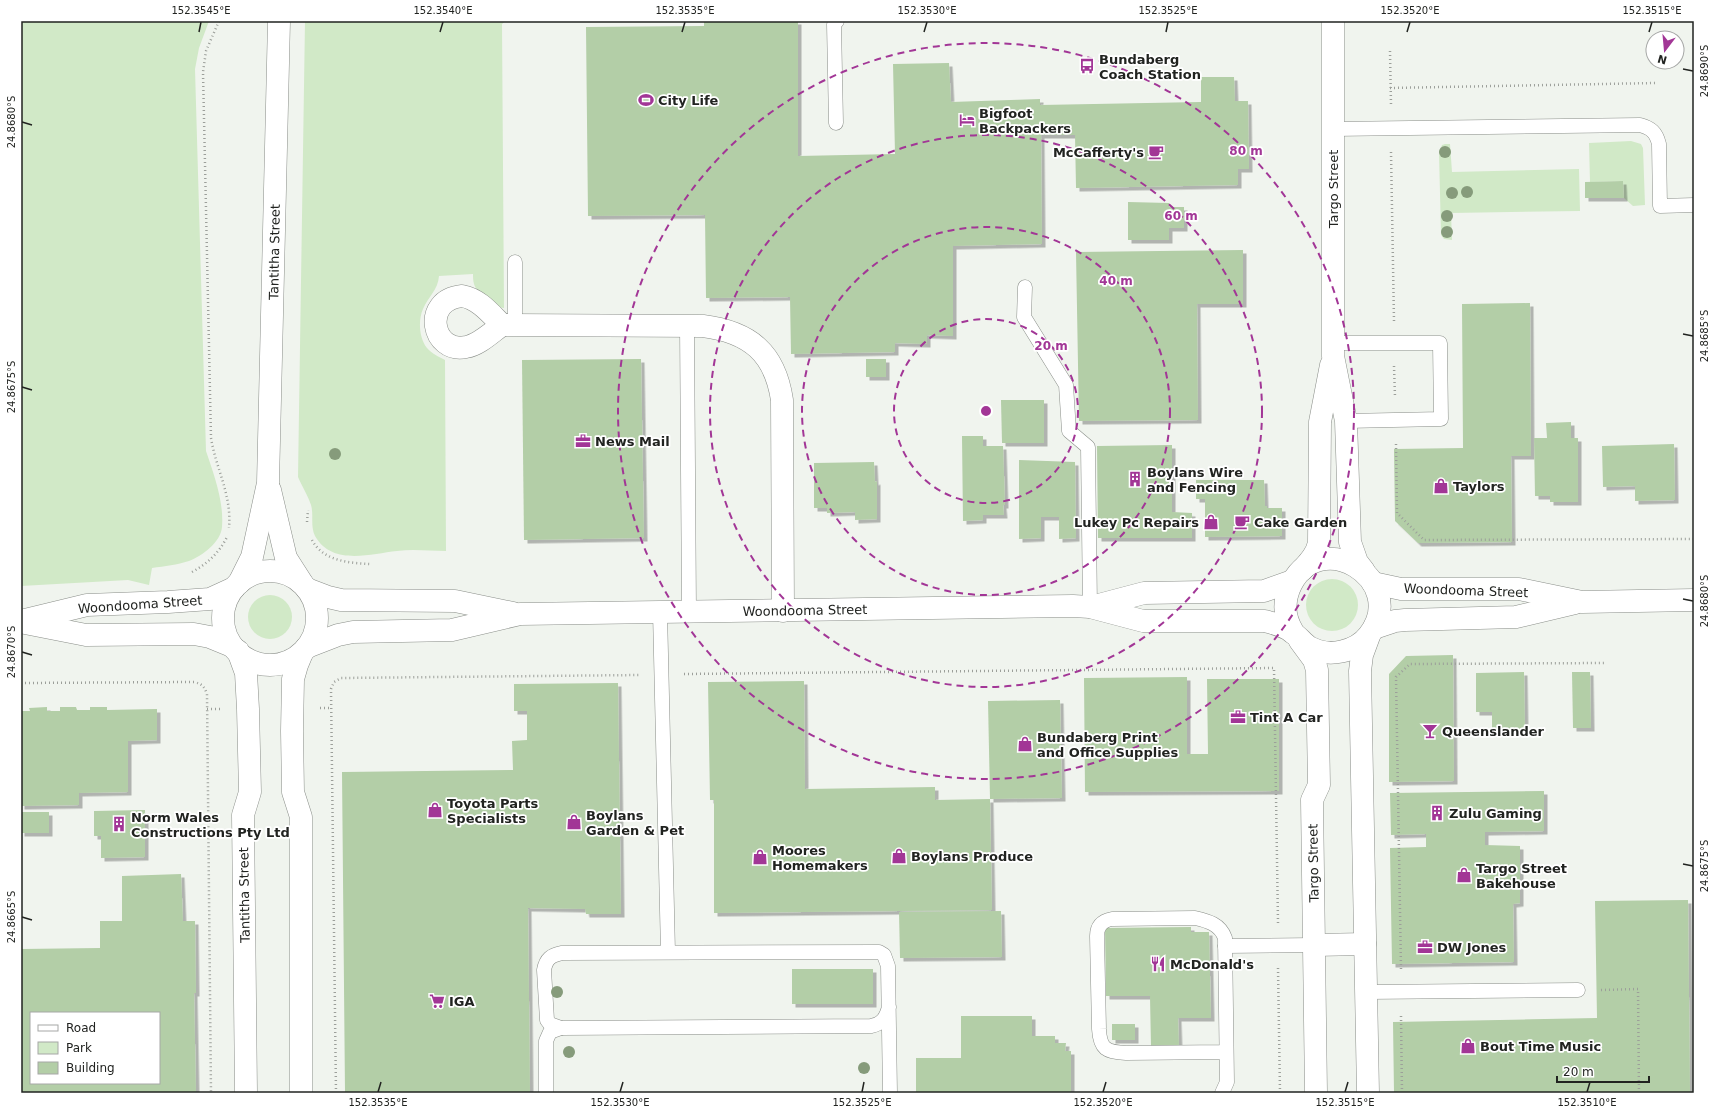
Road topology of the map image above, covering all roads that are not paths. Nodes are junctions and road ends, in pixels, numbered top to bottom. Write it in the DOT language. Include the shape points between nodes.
graph roads {
  1 [pos="279,21"];
  2 [pos="837,21"];
  3 [pos="1333,21"];
  4 [pos="836,123"];
  5 [pos="1333,129"];
  6 [pos="1694,205"];
  7 [pos="515,262"];
  8 [pos="1025,287"];
  9 [pos="509,325"];
  10 [pos="687,325"];
  11 [pos="1333,350"];
  12 [pos="1346,421"];
  13 [pos="268,483"];
  14 [pos="1297,576"];
  15 [pos="1368,577"];
  16 [pos="236,585"];
  17 [pos="305,586"];
  18 [pos="1694,600"];
  19 [pos="1582,602"];
  20 [pos="1090,607"];
  21 [pos="783,611"];
  22 [pos="660,612"];
  23 [pos="689,612"];
  24 [pos="520,614"];
  25 [pos="21,621"];
  26 [pos="1371,632"];
  27 [pos="1296,636"];
  28 [pos="235,649"];
  29 [pos="305,650"];
  30 [pos="1365,944"];
  31 [pos="1314,945"];
  32 [pos="1225,946"];
  33 [pos="668,952"];
  34 [pos="1578,990"];
  35 [pos="1366,992"];
  36 [pos="889,1007"];
  37 [pos="561,1028"];
  38 [pos="1226,1052"];
  39 [pos="246,1093"];
  40 [pos="302,1093"];
  41 [pos="546,1093"];
  42 [pos="890,1093"];
  43 [pos="1222,1093"];
  44 [pos="1316,1093"];
  45 [pos="1368,1093"];
  1 -- 13 [label="street, Tantitha Street"];
  2 -- 4 [label="lane" via="834,24"];
  3 -- 5 [label="street, Targo Street"];
  5 -- 6 [label="lane" via="1647,127 1657,136 1659,144 1660,206"];
  5 -- 11 [label="street, Targo Street"];
  7 -- 9 [label="lane"];
  8 -- 20 [label="lane" via="1024,317 1066,384 1070,431 1088,447"];
  9 -- 10 [label="street"];
  10 -- 21 [label="street" via="722,329 743,336 760,350 772,365 780,384"];
  10 -- 23 [label="lane"];
  11 -- 12 [label="street, Targo Street"];
  11 -- 12 [label="lane" via="1440,343 1441,419"];
  11 -- 14 [label="street, Targo Street" via="1320,422 1319,543 1311,560"];
  12 -- 15 [label="street, Targo Street" via="1350,542 1357,562"];
  13 -- 16 [label="street, Tantitha Street" via="252,557"];
  13 -- 17 [label="street, Tantitha Street" via="286,558"];
  14 -- 15 [label="street" via="1312,563 1339,559 1352,564"];
  14 -- 20 [label="street, Woondooma Street" via="1264,591 1144,593"];
  14 -- 27 [label="street" via="1286,596 1285,611 1287,622"];
  15 -- 19 [label="street, Woondooma Street" via="1401,589 1519,589"];
  15 -- 26 [label="street" via="1379,597 1379,612"];
  16 -- 17 [label="street" via="250,575 278,571"];
  16 -- 25 [label="street, Woondooma Street" via="210,599 87,605"];
  16 -- 28 [label="street" via="227,598 224,616 226,634"];
  17 -- 24 [label="street, Woondooma Street" via="341,600 455,601"];
  17 -- 29 [label="street" via="314,599 318,624"];
  18 -- 19 [label="street, Woondooma Street"];
  19 -- 26 [label="street, Woondooma Street" via="1516,618 1390,622"];
  20 -- 21 [label="street, Woondooma Street"];
  20 -- 27 [label="street, Woondooma Street" via="1143,621 1265,621 1278,624"];
  21 -- 23 [label="street, Woondooma Street"];
  22 -- 23 [label="street, Woondooma Street"];
  22 -- 24 [label="street, Woondooma Street"];
  22 -- 33 [label="lane"];
  24 -- 29 [label="street, Woondooma Street" via="452,630 353,632 338,635"];
  25 -- 28 [label="street, Woondooma Street" via="86,635 194,634 210,637"];
  26 -- 27 [label="street" via="1359,645 1335,653 1322,652 1310,647"];
  26 -- 30 [label="street" via="1362,655 1360,671"];
  27 -- 31 [label="street, Targo Street" via="1314,660 1317,670 1319,785 1312,800"];
  28 -- 29 [label="street" via="249,659 262,664 276,665 290,661"];
  28 -- 39 [label="street, Tantitha Street" via="246,673 250,792 243,815"];
  29 -- 40 [label="street" via="293,679 292,724 293,792 301,818"];
  30 -- 31 [label="street"];
  30 -- 35 [label="street"];
  31 -- 32 [label="lane"];
  31 -- 44 [label="street, Targo Street"];
  32 -- 38 [label="lane"];
  32 -- 38 [label="lane" via="1223,931 1218,926 1195,918 1112,919 1106,920 1097,930 1099,1029 1100,1041 1106,1049 1126,1053"];
  33 -- 36 [label="lane" via="880,952 888,966"];
  33 -- 37 [label="lane" via="562,953 549,958 544,970 545,1015 550,1024"];
  34 -- 35 [label="lane"];
  35 -- 45 [label="street"];
  36 -- 37 [label="lane" via="884,1020 878,1025 871,1026"];
  36 -- 42 [label="lane"];
  37 -- 41 [label="lane" via="550,1032 546,1041"];
  38 -- 43 [label="lane" via="1227,1082"];
}
